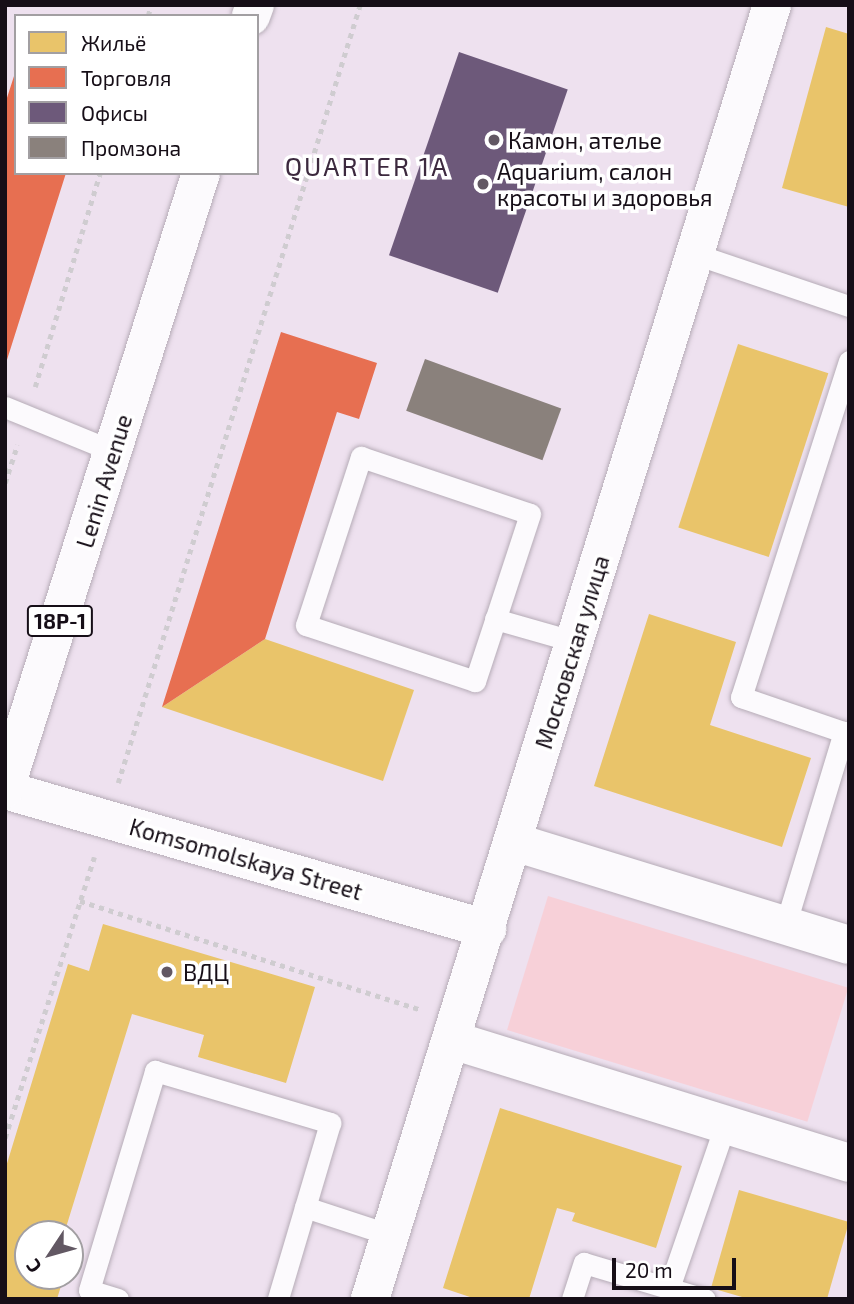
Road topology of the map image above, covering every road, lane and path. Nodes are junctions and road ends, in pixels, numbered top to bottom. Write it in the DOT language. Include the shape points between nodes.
graph roads {
  1 [pos="360,5"];
  2 [pos="772,5"];
  3 [pos="99,175"];
  4 [pos="200,175"];
  5 [pos="695,254"];
  6 [pos="849,306"];
  7 [pos="849,361"];
  8 [pos="5,407"];
  9 [pos="26,415"];
  10 [pos="113,451"];
  11 [pos="495,619"];
  12 [pos="576,642"];
  13 [pos="846,733"];
  14 [pos="5,789"];
  15 [pos="114,794"];
  16 [pos="514,842"];
  17 [pos="95,856"];
  18 [pos="80,901"];
  19 [pos="785,926"];
  20 [pos="487,929"];
  21 [pos="849,945"];
  22 [pos="437,1032"];
  23 [pos="725,1125"];
  24 [pos="5,1138"];
  25 [pos="849,1163"];
  26 [pos="305,1207"];
  27 [pos="390,1235"];
  28 [pos="669,1288"];
  29 [pos="118,1299"];
  30 [pos="278,1299"];
  31 [pos="370,1299"];
  32 [pos="572,1299"];
  33 [pos="705,1299"];
  1 -- 15 [label="path"];
  2 -- 5 [label="street, Московская улица"];
  3 -- 9 [label="path"];
  4 -- 10 [label="street, Lenin Avenue / 18Р-1"];
  5 -- 6 [label="lane"];
  5 -- 12 [label="street, Московская улица"];
  7 -- 13 [label="lane" via="741,697"];
  8 -- 9 [label="lane"];
  9 -- 10 [label="lane"];
  10 -- 14 [label="street, Lenin Avenue / 18Р-1"];
  11 -- 11 [label="lane" via="530,514 361,457 306,625 475,681"];
  11 -- 12 [label="lane"];
  12 -- 16 [label="street, Московская улица"];
  13 -- 19 [label="lane"];
  14 -- 20 [label="street, Komsomolskaya Street"];
  16 -- 19 [label="street"];
  16 -- 20 [label="street, Московская улица"];
  17 -- 18 [label="path"];
  18 -- 22 [label="path" via="425,1011"];
  18 -- 24 [label="path"];
  19 -- 21 [label="street"];
  20 -- 22 [label="street, Московская улица"];
  22 -- 23 [label="street"];
  22 -- 27 [label="street, Московская улица"];
  23 -- 25 [label="street"];
  23 -- 28 [label="lane"];
  26 -- 27 [label="lane"];
  26 -- 29 [label="lane" via="330,1123 155,1070 89,1290"];
  26 -- 30 [label="lane"];
  27 -- 31 [label="street, Московская улица"];
  28 -- 32 [label="lane" via="584,1263"];
  28 -- 33 [label="lane"];
}
